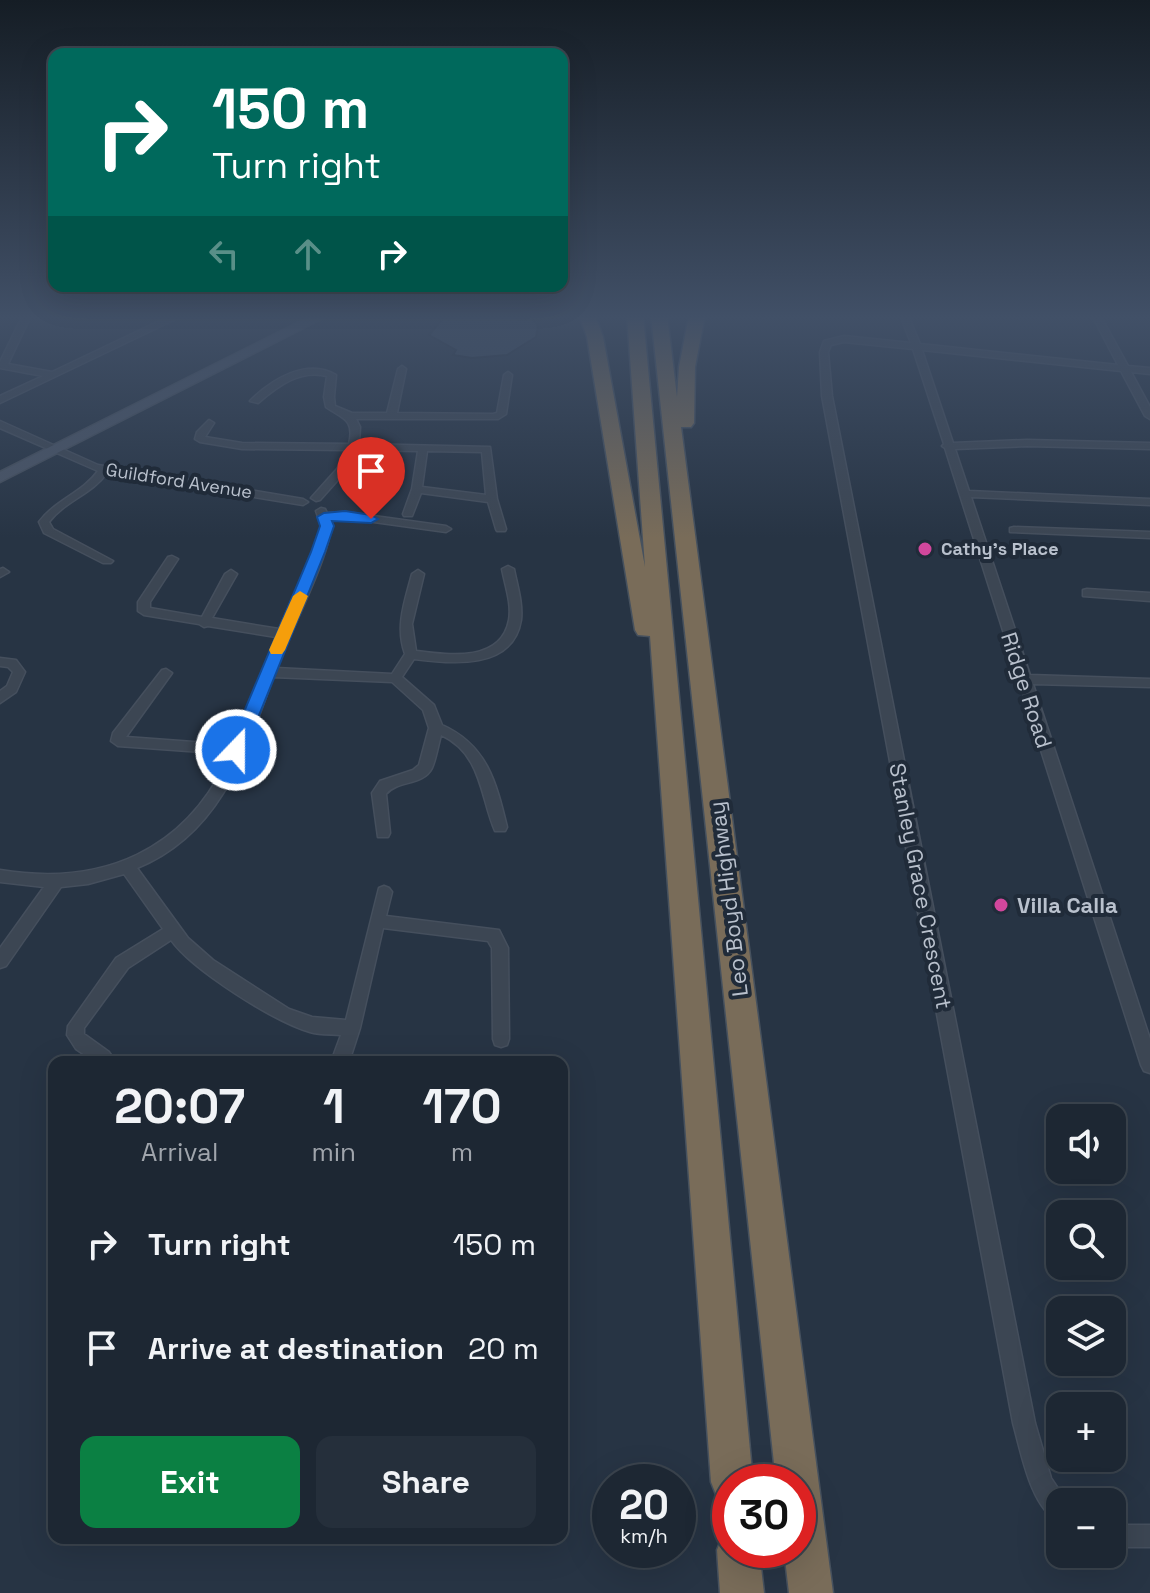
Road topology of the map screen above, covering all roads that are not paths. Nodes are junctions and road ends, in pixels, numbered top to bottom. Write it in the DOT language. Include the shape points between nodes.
graph roads {
  1 [pos="22,389"];
  2 [pos="165,389"];
  3 [pos="174,389"];
  4 [pos="268,389"];
  5 [pos="331,389"];
  6 [pos="397,389"];
  7 [pos="507,389"];
  8 [pos="604,389"];
  9 [pos="641,389"];
  10 [pos="668,389"];
  11 [pos="685,389"];
  12 [pos="827,389"];
  13 [pos="930,389"];
  14 [pos="1135,389"];
  15 [pos="0,400"];
  16 [pos="255,401"];
  17 [pos="392,414"];
  18 [pos="350,416"];
  19 [pos="1150,416"];
  20 [pos="209,423"];
  21 [pos="0,424"];
  22 [pos="947,446"];
  23 [pos="1150,446"];
  24 [pos="352,447"];
  25 [pos="423,448"];
  26 [pos="55,449"];
  27 [pos="104,470"];
  28 [pos="0,471"];
  29 [pos="0,478"];
  30 [pos="417,489"];
  31 [pos="963,494"];
  32 [pos="492,499"];
  33 [pos="1150,502"];
  34 [pos="320,509"];
  35 [pos="408,514"];
  36 [pos="446,529"];
  37 [pos="501,529"];
  38 [pos="1014,530"];
  39 [pos="1150,535"];
  40 [pos="172,559"];
  41 [pos="107,561"];
  42 [pos="508,569"];
  43 [pos="231,574"];
  44 [pos="418,574"];
  45 [pos="1087,593"];
  46 [pos="1150,597"];
  47 [pos="204,623"];
  48 [pos="283,634"];
  49 [pos="700,649"];
  50 [pos="411,654"];
  51 [pos="0,662"];
  52 [pos="268,672"];
  53 [pos="166,673"];
  54 [pos="395,678"];
  55 [pos="1023,679"];
  56 [pos="1150,683"];
  57 [pos="0,698"];
  58 [pos="436,728"];
  59 [pos="236,750"];
  60 [pos="675,789"];
  61 [pos="500,827"];
  62 [pos="383,833"];
  63 [pos="127,866"];
  64 [pos="0,876"];
  65 [pos="56,882"];
  66 [pos="384,892"];
  67 [pos="377,921"];
  68 [pos="173,931"];
  69 [pos="0,961"];
  70 [pos="352,1028"];
  71 [pos="501,1039"];
  72 [pos="102,1056"];
  73 [pos="342,1056"];
  74 [pos="1150,1065"];
  75 [pos="731,1464"];
  76 [pos="795,1464"];
  77 [pos="1046,1490"];
  78 [pos="1126,1536"];
  79 [pos="1150,1536"];
  80 [pos="740,1568"];
  81 [pos="808,1568"];
  82 [pos="742,1593"];
  83 [pos="811,1593"];
  1 -- 15 [label="street"];
  2 -- 26 [label="main road"];
  3 -- 26 [label="main road"];
  4 -- 16 [label="street"];
  5 -- 18 [label="street" via="331,407"];
  6 -- 17 [label="street"];
  7 -- 17 [label="street" via="498,417"];
  8 -- 60 [label="highway"];
  9 -- 60 [label="highway, Leo Boyd Highway"];
  10 -- 49 [label="highway, Leo Boyd Highway"];
  11 -- 49 [label="highway"];
  12 -- 77 [label="street, Stanley Grace Crescent" via="1024,1423"];
  13 -- 22 [label="street, Ridge Road"];
  14 -- 19 [label="street"];
  17 -- 18 [label="street"];
  18 -- 24 [label="street" via="356,428"];
  20 -- 24 [label="street" via="199,436 206,442"];
  21 -- 26 [label="street, Guildford Avenue"];
  22 -- 23 [label="street"];
  22 -- 31 [label="street, Ridge Road"];
  24 -- 25 [label="street"];
  24 -- 34 [label="street"];
  25 -- 30 [label="street"];
  25 -- 32 [label="street" via="487,449"];
  26 -- 27 [label="street, Guildford Avenue"];
  26 -- 28 [label="main road"];
  26 -- 29 [label="main road"];
  27 -- 34 [label="street, Guildford Avenue" via="303,502 307,512"];
  27 -- 41 [label="street" via="95,484 44,522 48,531"];
  30 -- 32 [label="street"];
  30 -- 35 [label="street"];
  31 -- 33 [label="street"];
  31 -- 55 [label="street, Ridge Road"];
  32 -- 37 [label="street"];
  34 -- 36 [label="street"];
  34 -- 48 [label="street" via="326,531"];
  38 -- 39 [label="street"];
  40 -- 47 [label="street" via="143,610"];
  42 -- 50 [label="street" via="515,623 503,646 460,659"];
  43 -- 47 [label="street"];
  44 -- 50 [label="street" via="405,625"];
  45 -- 46 [label="street"];
  47 -- 48 [label="street"];
  48 -- 52 [label="street"];
  49 -- 76 [label="highway, Leo Boyd Highway"];
  50 -- 54 [label="street"];
  51 -- 57 [label="street" via="12,663 19,672 12,689"];
  52 -- 54 [label="street"];
  52 -- 59 [label="street"];
  53 -- 59 [label="street" via="118,741"];
  54 -- 58 [label="street" via="429,708"];
  55 -- 56 [label="street"];
  55 -- 74 [label="street, Ridge Road"];
  58 -- 61 [label="street" via="463,742 484,768"];
  58 -- 62 [label="street" via="423,771 381,788"];
  59 -- 63 [label="street" via="198,820 169,844"];
  60 -- 75 [label="highway, Leo Boyd Highway"];
  63 -- 65 [label="street" via="92,878"];
  63 -- 68 [label="street"];
  64 -- 65 [label="street"];
  65 -- 69 [label="street"];
  66 -- 67 [label="street"];
  67 -- 70 [label="street"];
  67 -- 71 [label="street" via="493,935 500,948"];
  68 -- 70 [label="street" via="207,965 283,1014 312,1025"];
  68 -- 72 [label="street" via="122,963 76,1026 77,1039"];
  70 -- 73 [label="street"];
  78 -- 79 [label="street"];
  80 -- 82 [label="highway"];
  81 -- 83 [label="highway"];
}
